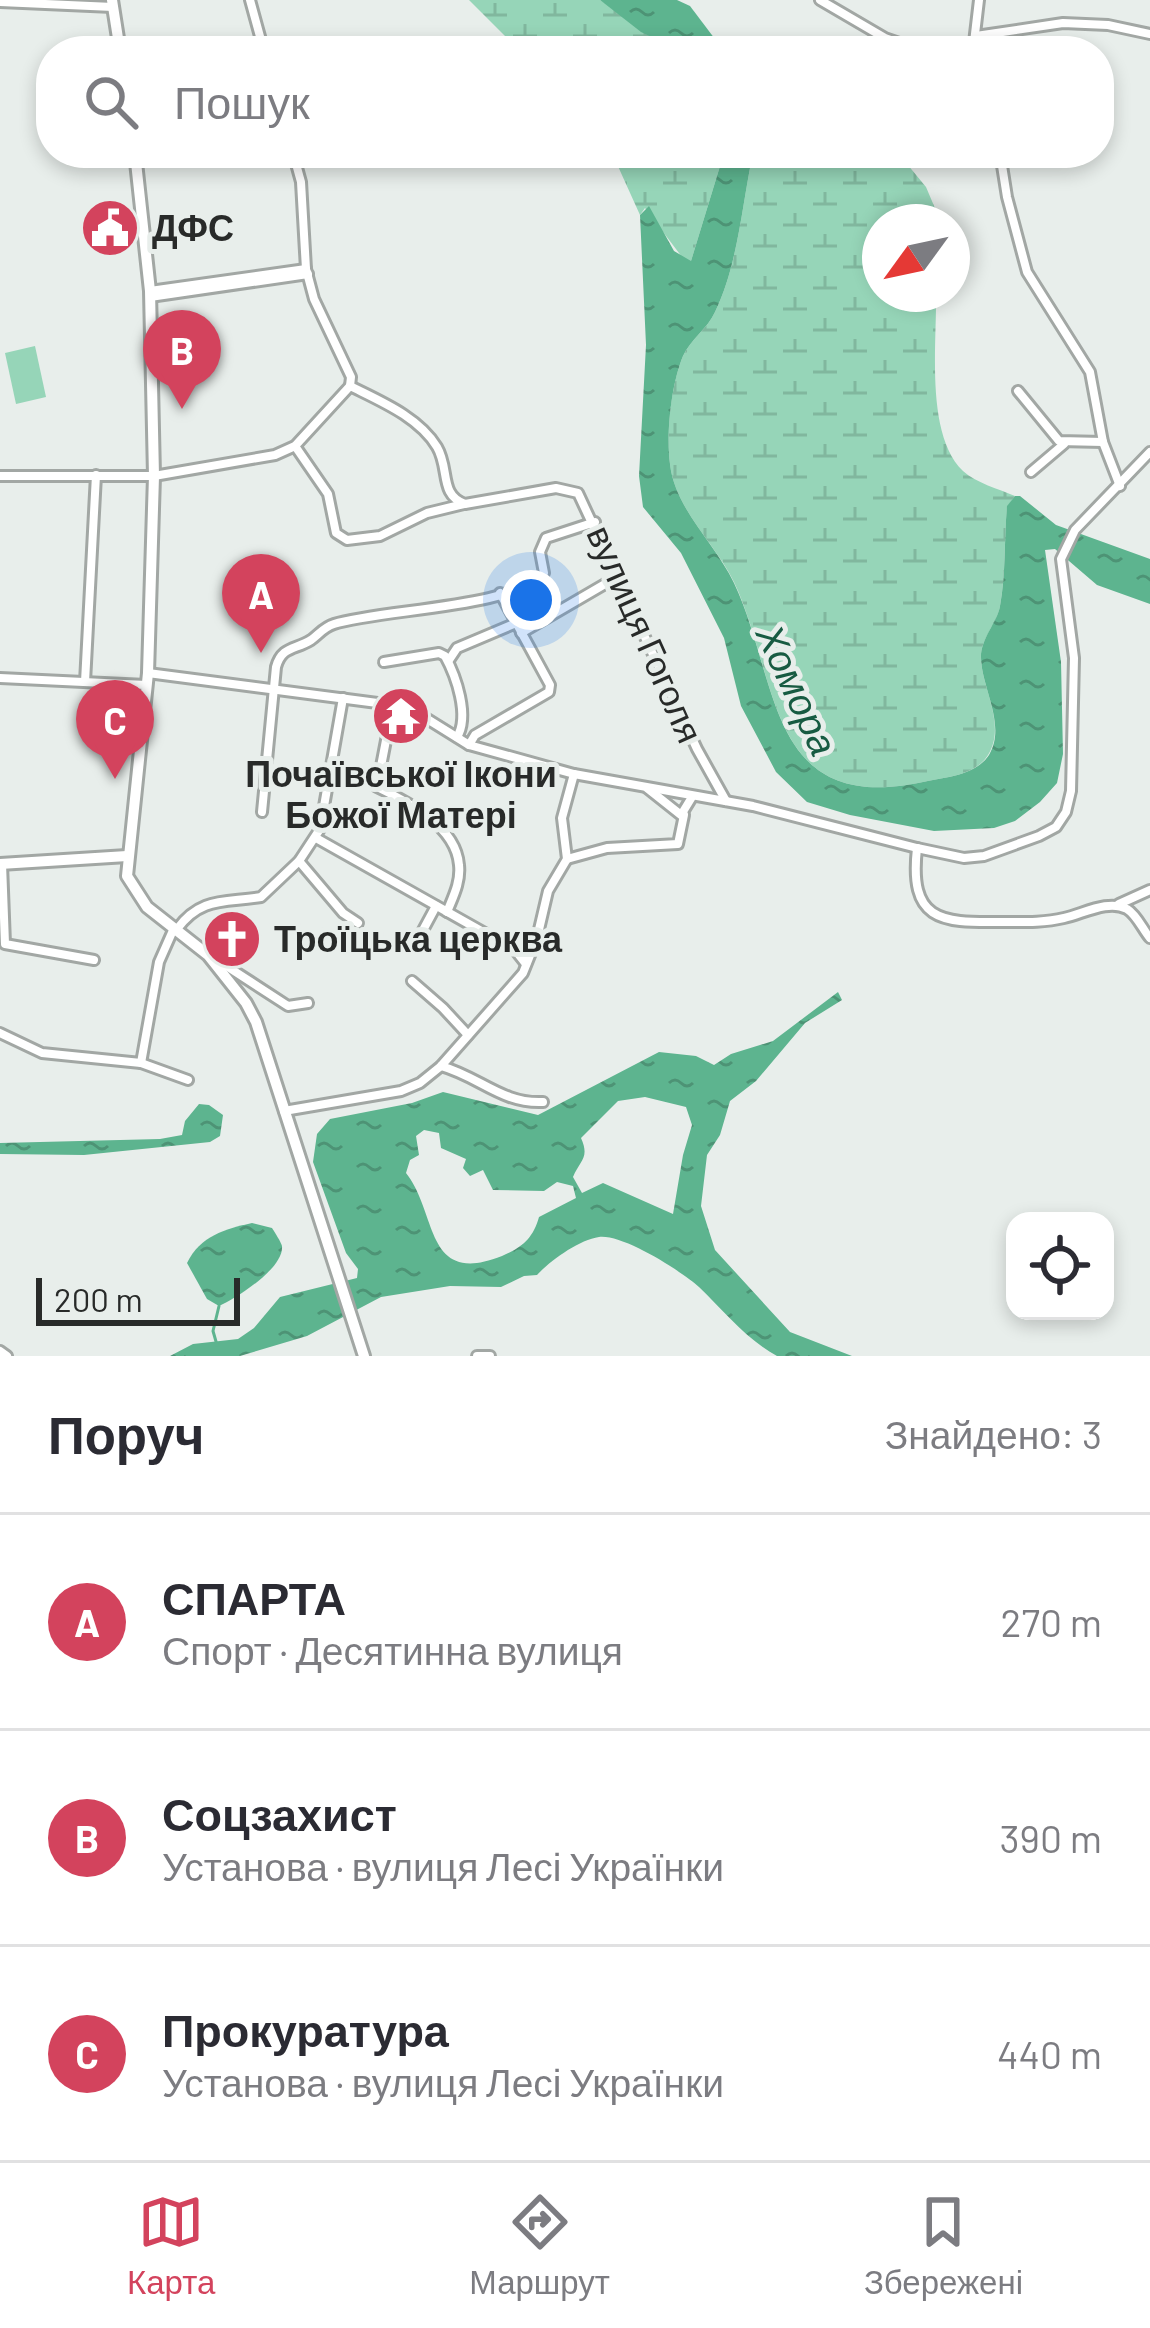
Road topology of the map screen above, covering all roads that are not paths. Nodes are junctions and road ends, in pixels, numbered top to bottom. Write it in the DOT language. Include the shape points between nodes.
graph roads {
  1 [pos="250,0"];
  2 [pos="820,0"];
  3 [pos="979,0"];
  4 [pos="0,2"];
  5 [pos="113,4"];
  6 [pos="1150,34"];
  7 [pos="118,36"];
  8 [pos="260,36"];
  9 [pos="882,36"];
  10 [pos="976,36"];
  11 [pos="1006,36"];
  12 [pos="137,168"];
  13 [pos="296,168"];
  14 [pos="1002,168"];
  15 [pos="307,271"];
  16 [pos="150,294"];
  17 [pos="350,386"];
  18 [pos="1018,391"];
  19 [pos="1103,442"];
  20 [pos="1064,444"];
  21 [pos="295,446"];
  22 [pos="1150,454"];
  23 [pos="1031,472"];
  24 [pos="95,475"];
  25 [pos="0,476"];
  26 [pos="154,476"];
  27 [pos="1120,488"];
  28 [pos="447,491"];
  29 [pos="465,504"];
  30 [pos="442,509"];
  31 [pos="595,522"];
  32 [pos="617,577"];
  33 [pos="500,593"];
  34 [pos="519,628"];
  35 [pos="457,648"];
  36 [pos="440,653"];
  37 [pos="383,662"];
  38 [pos="449,662"];
  39 [pos="0,678"];
  40 [pos="148,679"];
  41 [pos="85,682"];
  42 [pos="274,689"];
  43 [pos="344,698"];
  44 [pos="393,704"];
  45 [pos="460,732"];
  46 [pos="475,735"];
  47 [pos="469,745"];
  48 [pos="574,774"];
  49 [pos="714,780"];
  50 [pos="646,788"];
  51 [pos="697,798"];
  52 [pos="727,802"];
  53 [pos="262,812"];
  54 [pos="684,815"];
  55 [pos="316,838"];
  56 [pos="917,848"];
  57 [pos="127,856"];
  58 [pos="567,859"];
  59 [pos="299,861"];
  60 [pos="1,864"];
  61 [pos="1150,890"];
  62 [pos="1133,897"];
  63 [pos="436,906"];
  64 [pos="1114,907"];
  65 [pos="448,912"];
  66 [pos="1133,914"];
  67 [pos="358,923"];
  68 [pos="175,928"];
  69 [pos="1150,938"];
  70 [pos="415,945"];
  71 [pos="518,952"];
  72 [pos="532,952"];
  73 [pos="208,955"];
  74 [pos="94,960"];
  75 [pos="527,965"];
  76 [pos="412,982"];
  77 [pos="308,1004"];
  78 [pos="0,1033"];
  79 [pos="468,1035"];
  80 [pos="451,1053"];
  81 [pos="141,1063"];
  82 [pos="441,1066"];
  83 [pos="463,1072"];
  84 [pos="188,1080"];
  85 [pos="543,1102"];
  86 [pos="284,1111"];
  87 [pos="364,1356"];
  88 [pos="477,1356"];
  89 [pos="490,1356"];
  1 -- 8 [label="street"];
  2 -- 9 [label="street"];
  3 -- 10 [label="street"];
  4 -- 5 [label="street"];
  5 -- 7 [label="main road"];
  6 -- 11 [label="street" via="1063,23"];
  12 -- 16 [label="main road"];
  13 -- 15 [label="street"];
  14 -- 19 [label="street" via="1027,272 1090,372"];
  15 -- 16 [label="street"];
  15 -- 17 [label="street"];
  16 -- 26 [label="main road"];
  17 -- 21 [label="street"];
  17 -- 28 [label="street" via="429,437"];
  18 -- 20 [label="street"];
  19 -- 20 [label="street"];
  19 -- 27 [label="street"];
  20 -- 23 [label="street"];
  21 -- 26 [label="street"];
  21 -- 30 [label="street" via="328,494 341,538 380,536"];
  22 -- 27 [label="street"];
  24 -- 25 [label="street"];
  24 -- 26 [label="street"];
  24 -- 41 [label="street"];
  26 -- 40 [label="main road"];
  27 -- 56 [label="street" via="1076,530 1061,559 1073,658 1066,812 1040,836 984,856"];
  28 -- 29 [label="street"];
  28 -- 30 [label="street"];
  29 -- 30 [label="street"];
  29 -- 31 [label="street, вулиця Гоголя" via="567,489"];
  31 -- 32 [label="street, вулиця Гоголя"];
  31 -- 33 [label="street" via="546,538 540,579"];
  32 -- 34 [label="street"];
  32 -- 49 [label="street, вулиця Гоголя"];
  33 -- 34 [label="street"];
  33 -- 42 [label="street" via="330,625 280,655"];
  34 -- 35 [label="street"];
  34 -- 46 [label="street" via="549,692"];
  35 -- 36 [label="street"];
  35 -- 38 [label="street"];
  36 -- 37 [label="street"];
  36 -- 38 [label="street"];
  38 -- 45 [label="street"];
  39 -- 41 [label="street"];
  40 -- 41 [label="street"];
  40 -- 42 [label="street"];
  40 -- 57 [label="main road"];
  42 -- 43 [label="street"];
  42 -- 53 [label="street"];
  43 -- 44 [label="street"];
  43 -- 55 [label="street"];
  44 -- 45 [label="street"];
  44 -- 65 [label="street" via="377,787 417,806 456,852 459,881"];
  45 -- 46 [label="street"];
  45 -- 47 [label="street"];
  46 -- 47 [label="street"];
  47 -- 48 [label="street"];
  48 -- 50 [label="street"];
  48 -- 58 [label="street" via="562,818"];
  49 -- 51 [label="street"];
  49 -- 52 [label="street, вулиця Гоголя"];
  50 -- 51 [label="street"];
  50 -- 54 [label="street"];
  51 -- 52 [label="street"];
  51 -- 54 [label="street"];
  52 -- 56 [label="street"];
  54 -- 58 [label="street" via="678,844"];
  55 -- 59 [label="street"];
  55 -- 63 [label="street"];
  56 -- 64 [label="street" via="918,891 952,923 1045,922"];
  57 -- 60 [label="main road"];
  57 -- 68 [label="main road" via="135,893"];
  58 -- 72 [label="street" via="548,891"];
  59 -- 67 [label="street"];
  59 -- 68 [label="street" via="261,897 226,897"];
  60 -- 74 [label="street" via="5,944"];
  61 -- 62 [label="street"];
  62 -- 64 [label="street"];
  62 -- 66 [label="street"];
  63 -- 65 [label="street"];
  63 -- 70 [label="street"];
  64 -- 66 [label="street"];
  65 -- 71 [label="street"];
  66 -- 69 [label="street"];
  68 -- 73 [label="main road"];
  68 -- 81 [label="street" via="159,962"];
  71 -- 72 [label="street"];
  71 -- 75 [label="street"];
  72 -- 75 [label="street"];
  73 -- 77 [label="street" via="288,1006"];
  73 -- 86 [label="main road" via="247,1003"];
  75 -- 79 [label="street"];
  76 -- 79 [label="street"];
  78 -- 81 [label="street" via="42,1053"];
  79 -- 80 [label="street"];
  80 -- 82 [label="street"];
  80 -- 83 [label="street"];
  81 -- 84 [label="street"];
  82 -- 83 [label="street"];
  82 -- 86 [label="street" via="401,1090"];
  83 -- 85 [label="street" via="508,1100"];
  86 -- 87 [label="main road"];
  88 -- 89 [label="street"];
}
